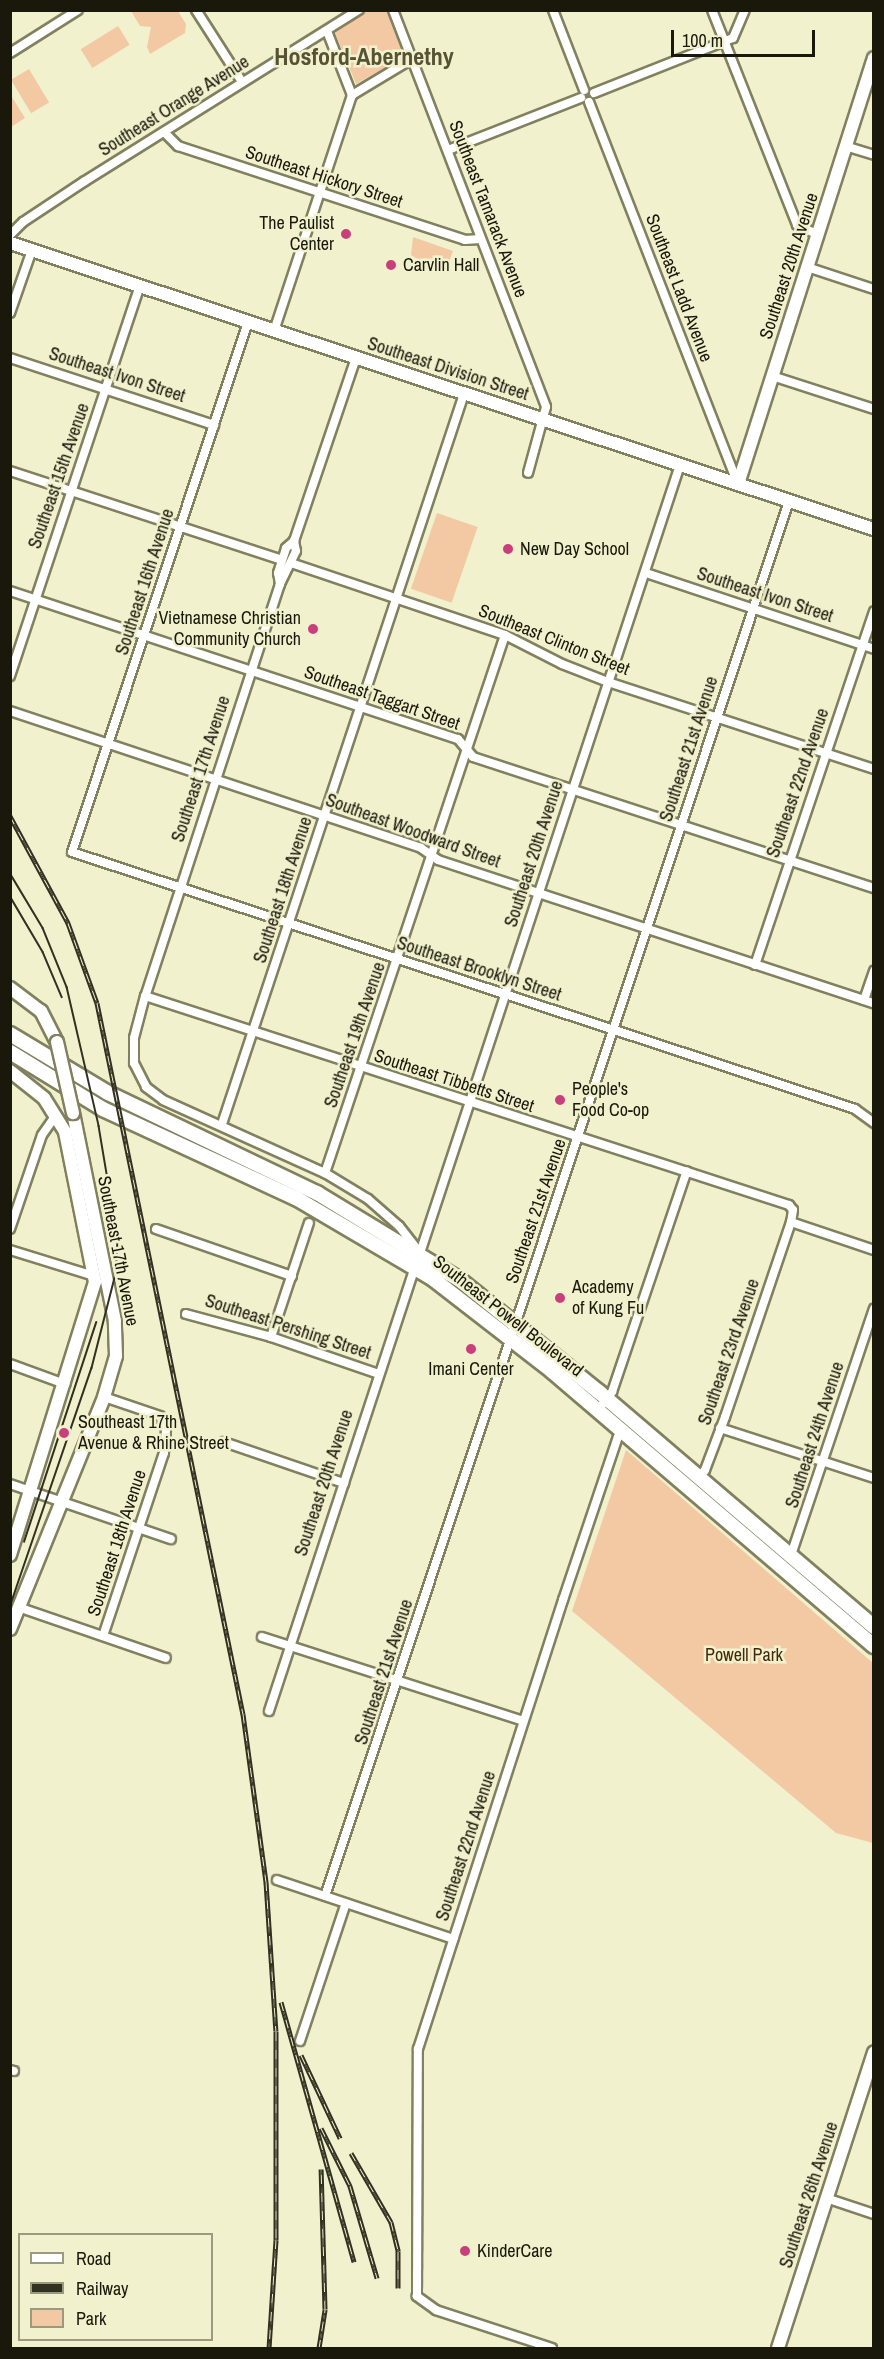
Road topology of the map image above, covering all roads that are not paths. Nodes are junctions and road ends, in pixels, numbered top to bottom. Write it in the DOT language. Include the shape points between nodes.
graph roads {
  1 [pos="78,10"];
  2 [pos="196,10"];
  3 [pos="359,10"];
  4 [pos="393,10"];
  5 [pos="553,10"];
  6 [pos="712,10"];
  7 [pos="745,10"];
  8 [pos="327,31"];
  9 [pos="725,41"];
  10 [pos="10,53"];
  11 [pos="873,58"];
  12 [pos="412,59"];
  13 [pos="242,82"];
  14 [pos="352,95"];
  15 [pos="587,96"];
  16 [pos="164,132"];
  17 [pos="845,146"];
  18 [pos="448,150"];
  19 [pos="873,155"];
  20 [pos="318,193"];
  21 [pos="10,235"];
  22 [pos="818,235"];
  23 [pos="480,239"];
  24 [pos="10,243"];
  25 [pos="32,250"];
  26 [pos="807,267"];
  27 [pos="140,286"];
  28 [pos="873,289"];
  29 [pos="10,314"];
  30 [pos="248,322"];
  31 [pos="274,331"];
  32 [pos="10,358"];
  33 [pos="356,358"];
  34 [pos="772,376"];
  35 [pos="106,389"];
  36 [pos="464,394"];
  37 [pos="873,409"];
  38 [pos="544,420"];
  39 [pos="214,425"];
  40 [pos="680,465"];
  41 [pos="10,471"];
  42 [pos="528,473"];
  43 [pos="738,484"];
  44 [pos="71,492"];
  45 [pos="789,501"];
  46 [pos="180,528"];
  47 [pos="873,529"];
  48 [pos="287,562"];
  49 [pos="646,573"];
  50 [pos="10,591"];
  51 [pos="396,599"];
  52 [pos="36,600"];
  53 [pos="753,609"];
  54 [pos="873,611"];
  55 [pos="505,635"];
  56 [pos="145,636"];
  57 [pos="862,645"];
  58 [pos="873,649"];
  59 [pos="252,671"];
  60 [pos="10,676"];
  61 [pos="608,682"];
  62 [pos="360,707"];
  63 [pos="10,711"];
  64 [pos="717,717"];
  65 [pos="108,744"];
  66 [pos="467,748"];
  67 [pos="826,753"];
  68 [pos="873,769"];
  69 [pos="216,780"];
  70 [pos="574,790"];
  71 [pos="325,815"];
  72 [pos="681,825"];
  73 [pos="72,852"];
  74 [pos="431,855"];
  75 [pos="790,861"];
  76 [pos="873,888"];
  77 [pos="180,889"];
  78 [pos="540,893"];
  79 [pos="289,924"];
  80 [pos="647,928"];
  81 [pos="398,960"];
  82 [pos="755,964"];
  83 [pos="873,971"];
  84 [pos="10,988"];
  85 [pos="145,996"];
  86 [pos="507,996"];
  87 [pos="864,1000"];
  88 [pos="873,1003"];
  89 [pos="614,1030"];
  90 [pos="253,1032"];
  91 [pos="10,1034"];
  92 [pos="10,1052"];
  93 [pos="361,1067"];
  94 [pos="10,1071"];
  95 [pos="469,1103"];
  96 [pos="56,1115"];
  97 [pos="873,1123"];
  98 [pos="222,1124"];
  99 [pos="578,1138"];
  100 [pos="687,1172"];
  101 [pos="325,1173"];
  102 [pos="309,1222"];
  103 [pos="791,1222"];
  104 [pos="10,1229"];
  105 [pos="156,1229"];
  106 [pos="10,1250"];
  107 [pos="873,1250"];
  108 [pos="420,1253"];
  109 [pos="415,1267"];
  110 [pos="94,1276"];
  111 [pos="292,1276"];
  112 [pos="873,1309"];
  113 [pos="186,1314"];
  114 [pos="516,1322"];
  115 [pos="271,1337"];
  116 [pos="511,1338"];
  117 [pos="10,1364"];
  118 [pos="379,1374"];
  119 [pos="65,1384"];
  120 [pos="104,1397"];
  121 [pos="607,1398"];
  122 [pos="598,1410"];
  123 [pos="632,1419"];
  124 [pos="720,1428"];
  125 [pos="622,1431"];
  126 [pos="224,1442"];
  127 [pos="824,1462"];
  128 [pos="699,1477"];
  129 [pos="873,1478"];
  130 [pos="344,1483"];
  131 [pos="10,1484"];
  132 [pos="690,1488"];
  133 [pos="28,1490"];
  134 [pos="62,1502"];
  135 [pos="140,1529"];
  136 [pos="171,1539"];
  137 [pos="10,1555"];
  138 [pos="791,1556"];
  139 [pos="782,1568"];
  140 [pos="21,1608"];
  141 [pos="873,1627"];
  142 [pos="10,1629"];
  143 [pos="103,1636"];
  144 [pos="262,1637"];
  145 [pos="290,1646"];
  146 [pos="873,1646"];
  147 [pos="166,1658"];
  148 [pos="398,1681"];
  149 [pos="268,1711"];
  150 [pos="523,1721"];
  151 [pos="277,1880"];
  152 [pos="326,1896"];
  153 [pos="346,1903"];
  154 [pos="453,1939"];
  155 [pos="300,2041"];
  156 [pos="873,2052"];
  157 [pos="826,2198"];
  158 [pos="873,2214"];
  159 [pos="549,2348"];
  160 [pos="778,2349"];
  1 -- 10 [label="street"];
  2 -- 13 [label="street"];
  3 -- 8 [label="street, Southeast Orange Avenue"];
  4 -- 12 [label="street, Southeast Tamarack Avenue"];
  5 -- 15 [label="street, Southeast Ladd Avenue"];
  6 -- 9 [label="street"];
  7 -- 9 [label="street" via="736,34"];
  8 -- 13 [label="street, Southeast Orange Avenue"];
  8 -- 14 [label="street"];
  9 -- 15 [label="street"];
  9 -- 22 [label="street" via="797,225"];
  11 -- 17 [label="street, Southeast 20th Avenue"];
  12 -- 14 [label="street"];
  12 -- 18 [label="street, Southeast Tamarack Avenue"];
  13 -- 16 [label="street, Southeast Orange Avenue"];
  14 -- 20 [label="street"];
  15 -- 18 [label="street"];
  15 -- 43 [label="street, Southeast Ladd Avenue"];
  16 -- 20 [label="street, Southeast Hickory Street" via="178,146"];
  16 -- 21 [label="street, Southeast Orange Avenue" via="23,222"];
  17 -- 19 [label="street"];
  17 -- 22 [label="street, Southeast 20th Avenue"];
  18 -- 23 [label="street, Southeast Tamarack Avenue"];
  20 -- 23 [label="street, Southeast Hickory Street" via="465,240"];
  20 -- 31 [label="street"];
  22 -- 26 [label="street, Southeast 20th Avenue"];
  23 -- 38 [label="street, Southeast Tamarack Avenue" via="545,403"];
  24 -- 25 [label="street, Southeast Division Street"];
  25 -- 27 [label="street, Southeast Division Street"];
  25 -- 29 [label="street"];
  26 -- 28 [label="street"];
  26 -- 34 [label="street, Southeast 20th Avenue"];
  27 -- 30 [label="street, Southeast Division Street"];
  27 -- 35 [label="street, Southeast 15th Avenue"];
  30 -- 31 [label="street, Southeast Division Street"];
  30 -- 39 [label="street, Southeast 16th Avenue"];
  31 -- 33 [label="street, Southeast Division Street"];
  32 -- 35 [label="street, Southeast Ivon Street"];
  33 -- 36 [label="street, Southeast Division Street"];
  33 -- 48 [label="street, Southeast 17th Avenue"];
  34 -- 37 [label="street"];
  34 -- 43 [label="street, Southeast 20th Avenue"];
  35 -- 39 [label="street, Southeast Ivon Street"];
  35 -- 44 [label="street, Southeast 15th Avenue"];
  36 -- 38 [label="street, Southeast Division Street"];
  36 -- 51 [label="street, Southeast 18th Avenue"];
  38 -- 40 [label="street, Southeast Division Street"];
  38 -- 42 [label="street"];
  39 -- 46 [label="street, Southeast 16th Avenue"];
  40 -- 43 [label="street, Southeast Division Street"];
  40 -- 49 [label="street, Southeast 20th Avenue"];
  41 -- 44 [label="street, Southeast Clinton Street"];
  43 -- 45 [label="street, Southeast Division Street"];
  44 -- 46 [label="street, Southeast Clinton Street"];
  44 -- 52 [label="street, Southeast 15th Avenue"];
  45 -- 47 [label="street, Southeast Division Street"];
  45 -- 53 [label="street, Southeast 21st Avenue"];
  46 -- 48 [label="street, Southeast Clinton Street"];
  46 -- 56 [label="street, Southeast 16th Avenue"];
  48 -- 51 [label="street, Southeast Clinton Street"];
  48 -- 59 [label="street, Southeast 17th Avenue"];
  49 -- 53 [label="street, Southeast Ivon Street"];
  49 -- 61 [label="street, Southeast 20th Avenue"];
  50 -- 52 [label="street, Southeast Taggart Street"];
  51 -- 55 [label="street, Southeast Clinton Street"];
  51 -- 62 [label="street, Southeast 18th Avenue"];
  52 -- 56 [label="street, Southeast Taggart Street"];
  52 -- 60 [label="street, Southeast 15th Avenue"];
  53 -- 57 [label="street, Southeast Ivon Street"];
  53 -- 64 [label="street, Southeast 21st Avenue"];
  54 -- 57 [label="street, Southeast 22nd Avenue"];
  55 -- 61 [label="street, Southeast Clinton Street" via="561,664"];
  55 -- 66 [label="street, Southeast 19th Avenue"];
  56 -- 59 [label="street, Southeast Taggart Street"];
  56 -- 65 [label="street, Southeast 16th Avenue"];
  57 -- 58 [label="street, Southeast Ivon Street"];
  57 -- 67 [label="street, Southeast 22nd Avenue"];
  59 -- 62 [label="street, Southeast Taggart Street"];
  59 -- 69 [label="street, Southeast 17th Avenue"];
  61 -- 64 [label="street, Southeast Clinton Street"];
  61 -- 70 [label="street, Southeast 20th Avenue"];
  62 -- 66 [label="street, Southeast Taggart Street" via="458,740"];
  62 -- 71 [label="street, Southeast 18th Avenue"];
  63 -- 65 [label="street, Southeast Woodward Street"];
  64 -- 67 [label="street, Southeast Clinton Street"];
  64 -- 72 [label="street, Southeast 21st Avenue"];
  65 -- 69 [label="street, Southeast Woodward Street"];
  65 -- 73 [label="street, Southeast 16th Avenue"];
  66 -- 70 [label="street, Southeast Taggart Street" via="474,757"];
  66 -- 74 [label="street, Southeast 19th Avenue"];
  67 -- 68 [label="street, Southeast Clinton Street"];
  67 -- 75 [label="street, Southeast 22nd Avenue"];
  69 -- 71 [label="street, Southeast Woodward Street"];
  69 -- 77 [label="street, Southeast 17th Avenue"];
  70 -- 72 [label="street, Southeast Taggart Street"];
  70 -- 78 [label="street, Southeast 20th Avenue"];
  71 -- 74 [label="street, Southeast Woodward Street"];
  71 -- 79 [label="street, Southeast 18th Avenue"];
  72 -- 75 [label="street, Southeast Taggart Street"];
  72 -- 80 [label="street, Southeast 21st Avenue"];
  73 -- 77 [label="street, Southeast Brooklyn Street"];
  74 -- 78 [label="street, Southeast Woodward Street"];
  74 -- 81 [label="street, Southeast 19th Avenue"];
  75 -- 76 [label="street, Southeast Taggart Street"];
  75 -- 82 [label="street, Southeast 22nd Avenue"];
  77 -- 79 [label="street, Southeast Brooklyn Street"];
  77 -- 85 [label="street, Southeast 17th Avenue"];
  78 -- 80 [label="street, Southeast Woodward Street"];
  78 -- 86 [label="street, Southeast 20th Avenue"];
  79 -- 81 [label="street, Southeast Brooklyn Street"];
  79 -- 90 [label="street, Southeast 18th Avenue"];
  80 -- 82 [label="street, Southeast Woodward Street"];
  80 -- 89 [label="street, Southeast 21st Avenue"];
  81 -- 86 [label="street, Southeast Brooklyn Street"];
  81 -- 93 [label="street, Southeast 19th Avenue"];
  82 -- 87 [label="street, Southeast Woodward Street"];
  83 -- 87 [label="street"];
  84 -- 120 [label="street, Southeast 17th Avenue, bridge" via="41,1011 57,1042 115,1321 116,1356"];
  85 -- 90 [label="street, Southeast Tibbetts Street"];
  85 -- 98 [label="street, Southeast 17th Avenue" via="134,1038 136,1069 155,1094"];
  86 -- 89 [label="street, Southeast Brooklyn Street"];
  86 -- 95 [label="street, Southeast 20th Avenue"];
  87 -- 88 [label="street, Southeast Woodward Street"];
  89 -- 97 [label="street, Southeast Brooklyn Street" via="855,1109"];
  89 -- 99 [label="street, Southeast 21st Avenue"];
  90 -- 93 [label="street, Southeast Tibbetts Street"];
  90 -- 98 [label="street, Southeast 18th Avenue"];
  91 -- 108 [label="main road, Southeast Powell Boulevard" via="80,1077 306,1188"];
  92 -- 109 [label="main road, Southeast Powell Boulevard" via="103,1109 296,1198"];
  93 -- 95 [label="street, Southeast Tibbetts Street"];
  93 -- 101 [label="street, Southeast 19th Avenue"];
  94 -- 96 [label="street, Southeast 17th Avenue" via="36,1091"];
  95 -- 99 [label="street, Southeast Tibbetts Street"];
  95 -- 108 [label="street, Southeast 20th Avenue"];
  96 -- 104 [label="street" via="42,1135"];
  96 -- 110 [label="street, Southeast 17th Avenue" via="70,1148"];
  98 -- 101 [label="street"];
  99 -- 100 [label="street, Southeast Tibbetts Street"];
  99 -- 114 [label="street, Southeast 21st Avenue"];
  100 -- 103 [label="street, Southeast Tibbetts Street" via="789,1205 793,1210"];
  100 -- 121 [label="street"];
  101 -- 108 [label="street" via="392,1219"];
  102 -- 111 [label="street"];
  103 -- 107 [label="street"];
  103 -- 124 [label="street, Southeast 23rd Avenue"];
  105 -- 111 [label="street"];
  106 -- 110 [label="street"];
  108 -- 114 [label="main road, Southeast Powell Boulevard"];
  109 -- 116 [label="main road, Southeast Powell Boulevard"];
  109 -- 118 [label="street, Southeast 20th Avenue"];
  110 -- 119 [label="street, Southeast 17th Avenue" via="93,1296"];
  111 -- 115 [label="street"];
  112 -- 127 [label="street, Southeast 24th Avenue"];
  113 -- 115 [label="street, Southeast Pershing Street"];
  114 -- 116 [label="street, Southeast 21st Avenue"];
  114 -- 121 [label="main road, Southeast Powell Boulevard"];
  115 -- 118 [label="street, Southeast Pershing Street"];
  116 -- 122 [label="main road, Southeast Powell Boulevard"];
  116 -- 148 [label="street, Southeast 21st Avenue"];
  117 -- 119 [label="street"];
  118 -- 130 [label="street, Southeast 20th Avenue"];
  119 -- 133 [label="street, Southeast 17th Avenue"];
  120 -- 134 [label="street, Southeast 17th Avenue"];
  120 -- 135 [label="street, Southeast 18th Avenue" via="160,1416 165,1425 164,1453"];
  121 -- 122 [label="street"];
  121 -- 123 [label="main road, Southeast Powell Boulevard"];
  122 -- 125 [label="main road, Southeast Powell Boulevard"];
  123 -- 125 [label="street, Southeast 22nd Avenue"];
  123 -- 128 [label="main road, Southeast Powell Boulevard"];
  124 -- 127 [label="street"];
  124 -- 128 [label="street, Southeast 23rd Avenue"];
  125 -- 132 [label="main road, Southeast Powell Boulevard"];
  125 -- 150 [label="street, Southeast 22nd Avenue"];
  126 -- 130 [label="street"];
  127 -- 129 [label="street"];
  127 -- 138 [label="street, Southeast 24th Avenue"];
  128 -- 132 [label="street, Southeast 23rd Avenue"];
  128 -- 138 [label="main road, Southeast Powell Boulevard"];
  130 -- 145 [label="street, Southeast 20th Avenue"];
  131 -- 133 [label="street"];
  132 -- 139 [label="main road, Southeast Powell Boulevard"];
  133 -- 134 [label="street"];
  133 -- 137 [label="street, Southeast 17th Avenue"];
  134 -- 135 [label="street"];
  134 -- 140 [label="street, Southeast 17th Avenue"];
  135 -- 136 [label="street"];
  135 -- 143 [label="street, Southeast 18th Avenue"];
  138 -- 139 [label="street, Southeast 24th Avenue"];
  138 -- 141 [label="main road, Southeast Powell Boulevard"];
  139 -- 146 [label="main road, Southeast Powell Boulevard"];
  140 -- 142 [label="street, Southeast 17th Avenue"];
  140 -- 143 [label="street"];
  143 -- 147 [label="street"];
  144 -- 145 [label="street"];
  145 -- 148 [label="street"];
  145 -- 149 [label="street, Southeast 20th Avenue"];
  148 -- 150 [label="street"];
  148 -- 152 [label="street, Southeast 21st Avenue"];
  150 -- 154 [label="street, Southeast 22nd Avenue"];
  151 -- 152 [label="street"];
  152 -- 153 [label="street"];
  153 -- 154 [label="street"];
  153 -- 155 [label="street"];
  154 -- 159 [label="street, Southeast 22nd Avenue" via="418,2049 419,2299 436,2310"];
  156 -- 157 [label="street, Southeast 26th Avenue"];
  157 -- 158 [label="street"];
  157 -- 160 [label="street, Southeast 26th Avenue"];
}
